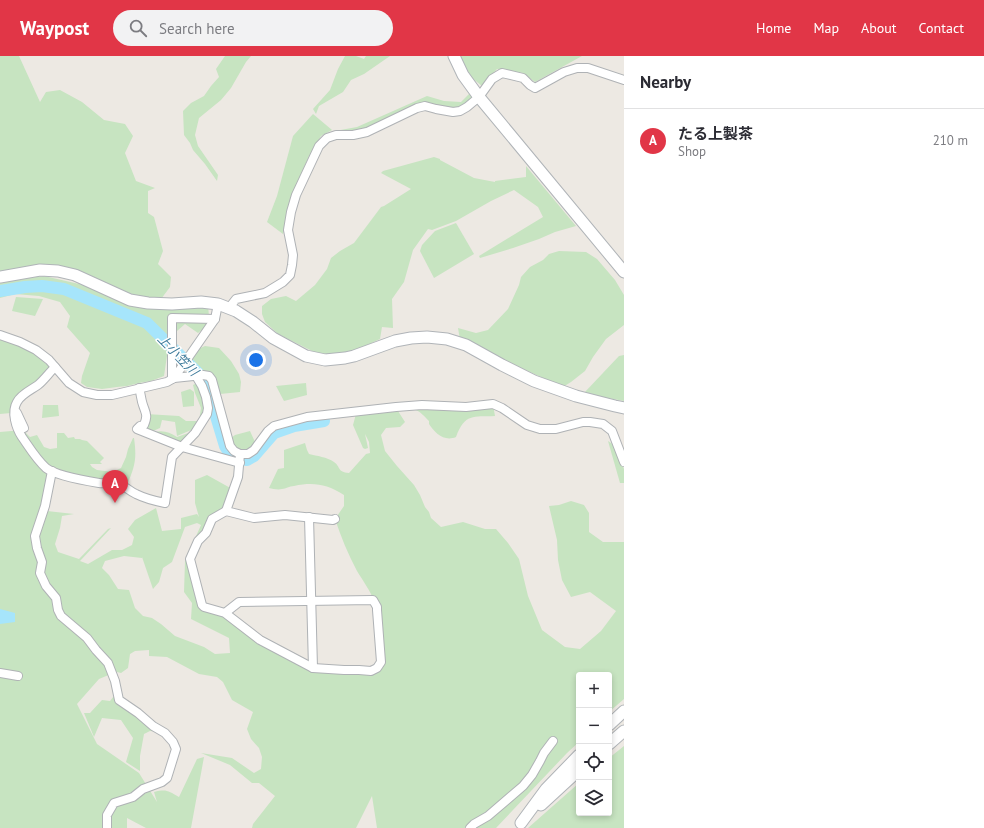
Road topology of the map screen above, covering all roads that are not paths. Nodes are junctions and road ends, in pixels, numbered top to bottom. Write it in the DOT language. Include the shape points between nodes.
graph roads {
  1 [pos="454,56"];
  2 [pos="624,80"];
  3 [pos="479,97"];
  4 [pos="624,272"];
  5 [pos="0,277"];
  6 [pos="218,304"];
  7 [pos="229,308"];
  8 [pos="215,319"];
  9 [pos="0,335"];
  10 [pos="55,367"];
  11 [pos="197,376"];
  12 [pos="173,378"];
  13 [pos="139,388"];
  14 [pos="20,398"];
  15 [pos="624,408"];
  16 [pos="24,428"];
  17 [pos="182,447"];
  18 [pos="240,459"];
  19 [pos="624,462"];
  20 [pos="52,471"];
  21 [pos="226,510"];
  22 [pos="308,517"];
  23 [pos="335,519"];
  24 [pos="311,601"];
  25 [pos="225,613"];
  26 [pos="313,668"];
  27 [pos="0,673"];
  28 [pos="18,676"];
  29 [pos="624,711"];
  30 [pos="612,721"];
  31 [pos="624,731"];
  32 [pos="624,736"];
  33 [pos="553,741"];
  34 [pos="612,741"];
  35 [pos="612,746"];
  36 [pos="576,758"];
  37 [pos="576,773"];
  38 [pos="518,825"];
  39 [pos="107,828"];
  40 [pos="470,828"];
  1 -- 3 [label="street"];
  2 -- 3 [label="street" via="588,68 576,68 535,88 523,78 502,73 492,79"];
  3 -- 4 [label="street"];
  3 -- 7 [label="street" via="460,111 425,106 367,132 327,138 319,146 296,195 291,212 288,230 293,255 290,275 265,293 236,299"];
  5 -- 6 [label="street" via="40,270 58,271 75,275 130,300 148,303"];
  6 -- 7 [label="street"];
  6 -- 8 [label="street"];
  7 -- 15 [label="street" via="273,338 306,356 325,360 345,358 411,338 447,340 466,345 534,381 576,396"];
  8 -- 12 [label="street"];
  8 -- 12 [label="street" via="172,318"];
  9 -- 10 [label="street" via="36,350"];
  10 -- 13 [label="street" via="69,383 83,392 112,395"];
  10 -- 14 [label="street" via="39,384"];
  11 -- 12 [label="street"];
  11 -- 17 [label="street" via="206,397 207,414"];
  11 -- 18 [label="street" via="209,376 212,380 230,446"];
  12 -- 13 [label="street" via="167,382"];
  13 -- 17 [label="street" via="146,419 144,425 138,429"];
  14 -- 16 [label="street" via="17,411"];
  14 -- 20 [label="street" via="17,401 14,418 18,432 36,457"];
  17 -- 18 [label="street"];
  17 -- 20 [label="street" via="172,457 165,503 137,494 119,484 102,484"];
  18 -- 19 [label="street" via="254,450 274,426 307,417 396,406 466,407 492,404 527,425 540,429 556,430 583,422 603,424 612,431"];
  18 -- 21 [label="street" via="238,477"];
  20 -- 39 [label="street" via="45,506 35,536 42,562 40,573 43,580 56,598 60,616 87,638 108,663 115,681 118,700 165,734 176,749 167,778 143,789 133,798 114,803 107,815"];
  21 -- 22 [label="street" via="254,518 285,514"];
  21 -- 25 [label="street" via="212,519 190,559 202,604 204,607"];
  22 -- 23 [label="street"];
  22 -- 24 [label="street"];
  24 -- 25 [label="street" via="239,602"];
  24 -- 26 [label="street"];
  24 -- 26 [label="street" via="373,600 378,610 381,652 381,662 371,671"];
  25 -- 26 [label="street" via="260,640"];
  27 -- 28 [label="street"];
  29 -- 30 [label="street"];
  31 -- 34 [label="street"];
  32 -- 35 [label="street"];
  33 -- 40 [label="street" via="523,786"];
  36 -- 38 [label="street" via="546,789"];
  37 -- 38 [label="street"];
}
